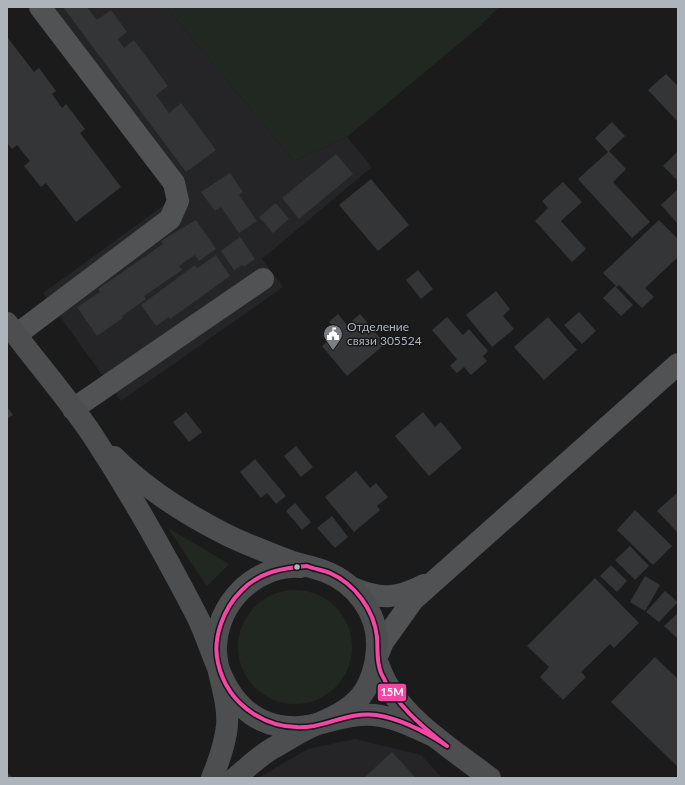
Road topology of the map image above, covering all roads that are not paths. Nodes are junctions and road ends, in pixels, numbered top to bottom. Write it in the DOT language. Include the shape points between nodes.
graph roads {
  1 [pos="40,7"];
  2 [pos="263,279"];
  3 [pos="11,329"];
  4 [pos="678,364"];
  5 [pos="73,409"];
  6 [pos="92,435"];
  7 [pos="308,567"];
  8 [pos="432,581"];
  9 [pos="352,588"];
  10 [pos="376,659"];
  11 [pos="218,666"];
  12 [pos="312,726"];
  13 [pos="436,737"];
  14 [pos="212,778"];
  15 [pos="235,778"];
  16 [pos="490,778"];
  1 -- 3 [label="street" via="174,183 178,201 170,219"];
  2 -- 5 [label="street"];
  3 -- 5 [label="main road"];
  4 -- 8 [label="street"];
  5 -- 6 [label="main road"];
  6 -- 7 [label="main road" via="119,462 164,498 223,533 270,554"];
  6 -- 11 [label="main road" via="178,579 205,632"];
  7 -- 9 [label="main road" via="339,578"];
  7 -- 11 [label="main road" via="292,566 262,574 237,593 221,620 217,635"];
  8 -- 9 [label="street" via="408,593 389,598 371,596"];
  8 -- 10 [label="street" via="397,620"];
  9 -- 10 [label="main road" via="363,600 376,628"];
  10 -- 12 [label="main road" via="371,678 361,696 345,711"];
  10 -- 13 [label="main road" via="386,683 404,708"];
  11 -- 12 [label="main road" via="224,683 234,697 246,710 260,719 294,728"];
  11 -- 14 [label="main road" via="226,695 227,725 222,754"];
  12 -- 13 [label="main road" via="344,717 374,715 399,721"];
  12 -- 15 [label="main road" via="271,750"];
  13 -- 16 [label="main road"];
}
